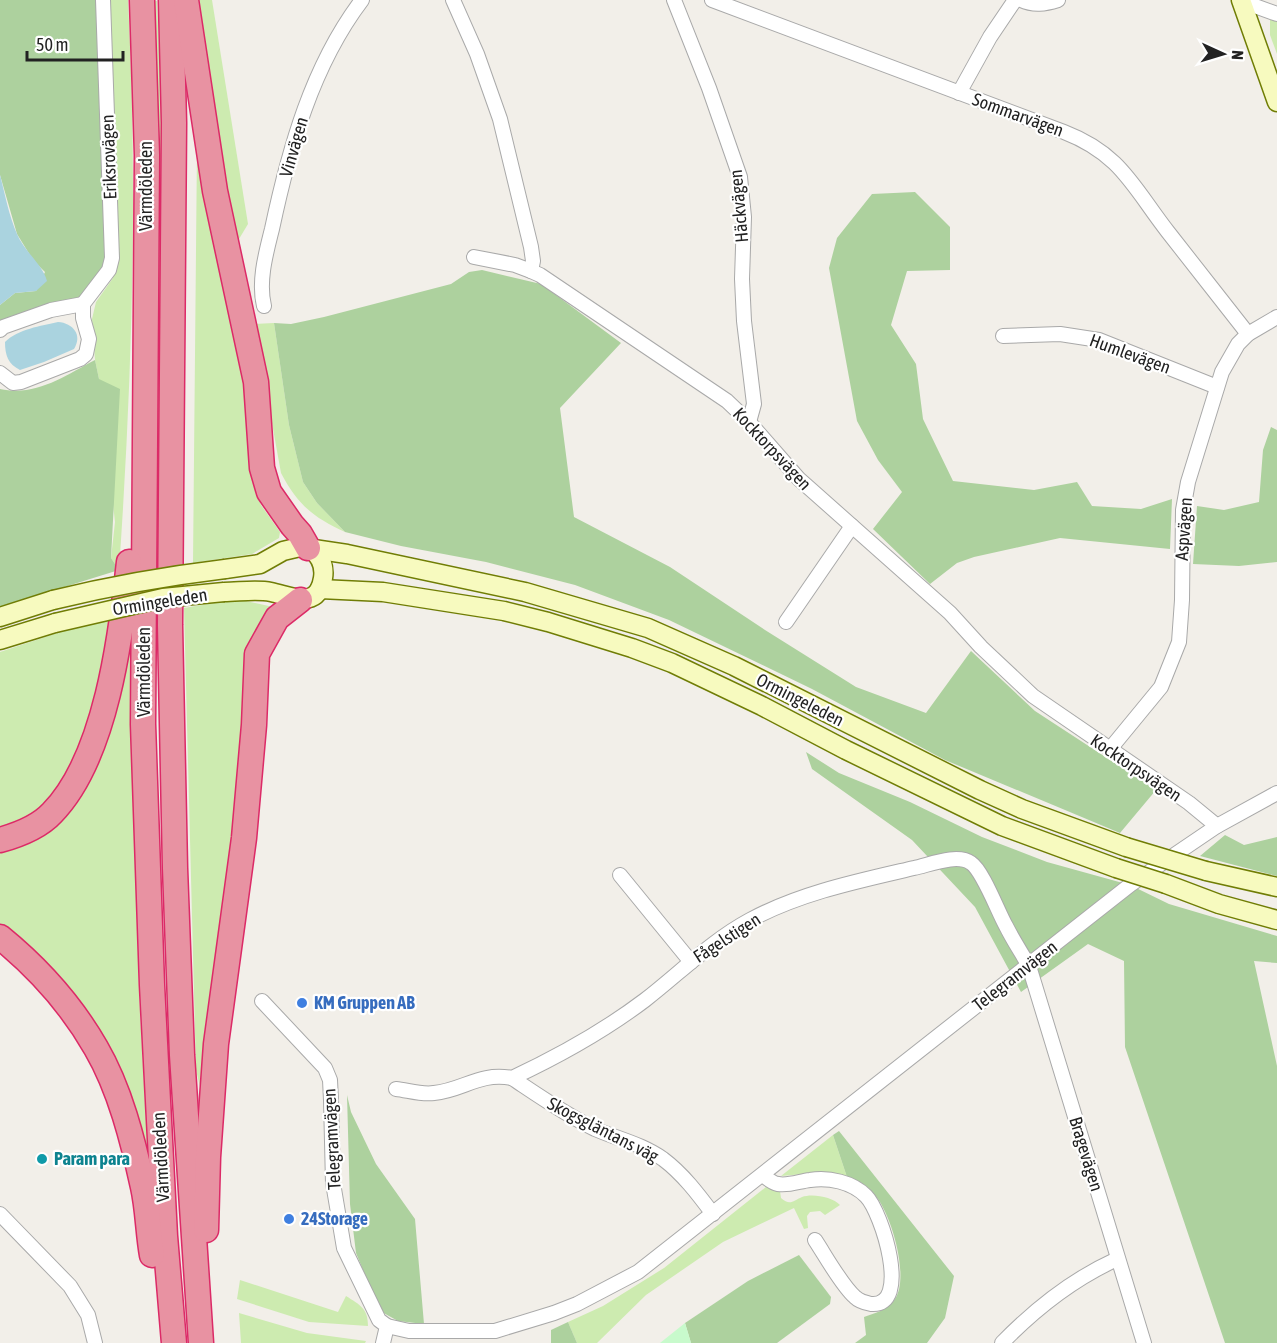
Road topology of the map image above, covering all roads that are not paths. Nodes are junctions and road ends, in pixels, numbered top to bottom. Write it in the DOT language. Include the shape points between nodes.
graph roads {
  1 [pos="103,0"];
  2 [pos="142,0"];
  3 [pos="171,0"];
  4 [pos="186,0"];
  5 [pos="362,0"];
  6 [pos="453,0"];
  7 [pos="674,0"];
  8 [pos="712,0"];
  9 [pos="1015,0"];
  10 [pos="1021,0"];
  11 [pos="1058,0"];
  12 [pos="1241,0"];
  13 [pos="1277,14"];
  14 [pos="959,93"];
  15 [pos="1277,102"];
  16 [pos="474,257"];
  17 [pos="531,271"];
  18 [pos="83,304"];
  19 [pos="264,306"];
  20 [pos="1277,317"];
  21 [pos="0,330"];
  22 [pos="1248,334"];
  23 [pos="1003,336"];
  24 [pos="0,373"];
  25 [pos="1217,387"];
  26 [pos="145,407"];
  27 [pos="749,422"];
  28 [pos="852,526"];
  29 [pos="309,549"];
  30 [pos="310,595"];
  31 [pos="0,617"];
  32 [pos="786,622"];
  33 [pos="0,640"];
  34 [pos="1110,749"];
  35 [pos="1277,793"];
  36 [pos="1217,826"];
  37 [pos="0,840"];
  38 [pos="620,874"];
  39 [pos="1277,887"];
  40 [pos="1200,895"];
  41 [pos="1277,911"];
  42 [pos="1277,920"];
  43 [pos="0,937"];
  44 [pos="691,962"];
  45 [pos="1029,966"];
  46 [pos="262,1001"];
  47 [pos="512,1078"];
  48 [pos="396,1089"];
  49 [pos="763,1174"];
  50 [pos="0,1214"];
  51 [pos="713,1214"];
  52 [pos="815,1240"];
  53 [pos="1117,1259"];
  54 [pos="387,1326"];
  55 [pos="495,1337"];
  56 [pos="95,1343"];
  57 [pos="169,1343"];
  58 [pos="174,1343"];
  59 [pos="202,1343"];
  60 [pos="383,1343"];
  61 [pos="1002,1343"];
  62 [pos="1143,1343"];
  1 -- 18 [label="street, Eriksrovägen" via="112,258 109,270"];
  2 -- 26 [label="highway, Värmdöleden" via="147,155"];
  3 -- 59 [label="highway, Värmdöleden" via="174,167 170,626 175,868 183,1067"];
  4 -- 29 [label="highway" via="215,191 256,382 262,468 268,492"];
  5 -- 19 [label="street, Vinvägen" via="326,59 303,113 268,244 262,283"];
  6 -- 17 [label="street" via="500,119 531,247"];
  7 -- 27 [label="street, Häckvägen" via="740,177 744,321 754,404"];
  8 -- 14 [label="street, Sommarvägen"];
  9 -- 14 [label="street"];
  10 -- 11 [label="street" via="1029,4"];
  12 -- 13 [label="street"];
  12 -- 15 [label="main road"];
  14 -- 22 [label="street, Sommarvägen" via="1080,138 1100,150 1136,185"];
  16 -- 17 [label="street, Kocktorpsvägen"];
  17 -- 27 [label="street, Kocktorpsvägen" via="711,388"];
  18 -- 21 [label="street" via="51,310"];
  18 -- 24 [label="street" via="89,339 86,354 80,359 21,382 13,383"];
  20 -- 22 [label="street, Aspvägen"];
  22 -- 25 [label="street, Aspvägen" via="1229,357"];
  23 -- 25 [label="street, Humlevägen" via="1083,336"];
  25 -- 34 [label="street, Aspvägen" via="1183,510 1179,642 1161,687"];
  26 -- 37 [label="highway" via="123,621 93,741 67,795 52,814 25,832"];
  26 -- 58 [label="highway, Värmdöleden" via="143,724 152,985"];
  27 -- 28 [label="street, Kocktorpsvägen" via="799,479"];
  28 -- 32 [label="street"];
  28 -- 34 [label="street, Kocktorpsvägen" via="950,613 1033,696"];
  29 -- 30 [label="main road" via="318,554 323,566 323,578"];
  29 -- 31 [label="main road, Ormingeleden, bridge" via="292,549 260,564 154,578 53,600"];
  29 -- 39 [label="main road, Ormingeleden, bridge" via="525,592 648,628 734,666 1022,809 1126,848"];
  30 -- 33 [label="main road, Ormingeleden, bridge" via="224,592 163,598"];
  30 -- 40 [label="main road, Ormingeleden, bridge" via="383,592 504,611 632,648 762,706 1002,826"];
  30 -- 59 [label="highway" via="277,618 257,654 244,838 216,1044"];
  34 -- 36 [label="street, Kocktorpsvägen"];
  35 -- 36 [label="street, Telegramvägen"];
  36 -- 45 [label="street, Telegramvägen" via="1130,885"];
  38 -- 44 [label="street"];
  40 -- 41 [label="main road"];
  40 -- 42 [label="main road"];
  43 -- 57 [label="highway" via="46,979 81,1024 113,1086 143,1188"];
  44 -- 45 [label="street, Fågelstigen" via="749,920 794,900 961,859 977,869"];
  44 -- 47 [label="street, Fågelstigen" via="604,1030"];
  45 -- 49 [label="street, Telegramvägen"];
  45 -- 53 [label="street, Bragevägen"];
  46 -- 54 [label="street, Telegramvägen" via="327,1073 332,1100 333,1183 344,1248 378,1320"];
  47 -- 48 [label="street, Fågelstigen" via="487,1077 435,1094"];
  47 -- 51 [label="street, Skogsgläntans väg" via="576,1119 637,1144 662,1159 688,1182"];
  49 -- 51 [label="street, Telegramvägen"];
  49 -- 52 [label="street" via="780,1185 812,1179 841,1182 866,1196 878,1213 888,1243 892,1273 886,1296 877,1304 856,1298"];
  50 -- 56 [label="street" via="70,1286 88,1315"];
  51 -- 55 [label="street, Telegramvägen" via="638,1272"];
  53 -- 61 [label="street" via="1043,1304"];
  53 -- 62 [label="street, Bragevägen"];
  54 -- 55 [label="street, Telegramvägen"];
  54 -- 60 [label="street"];
}
